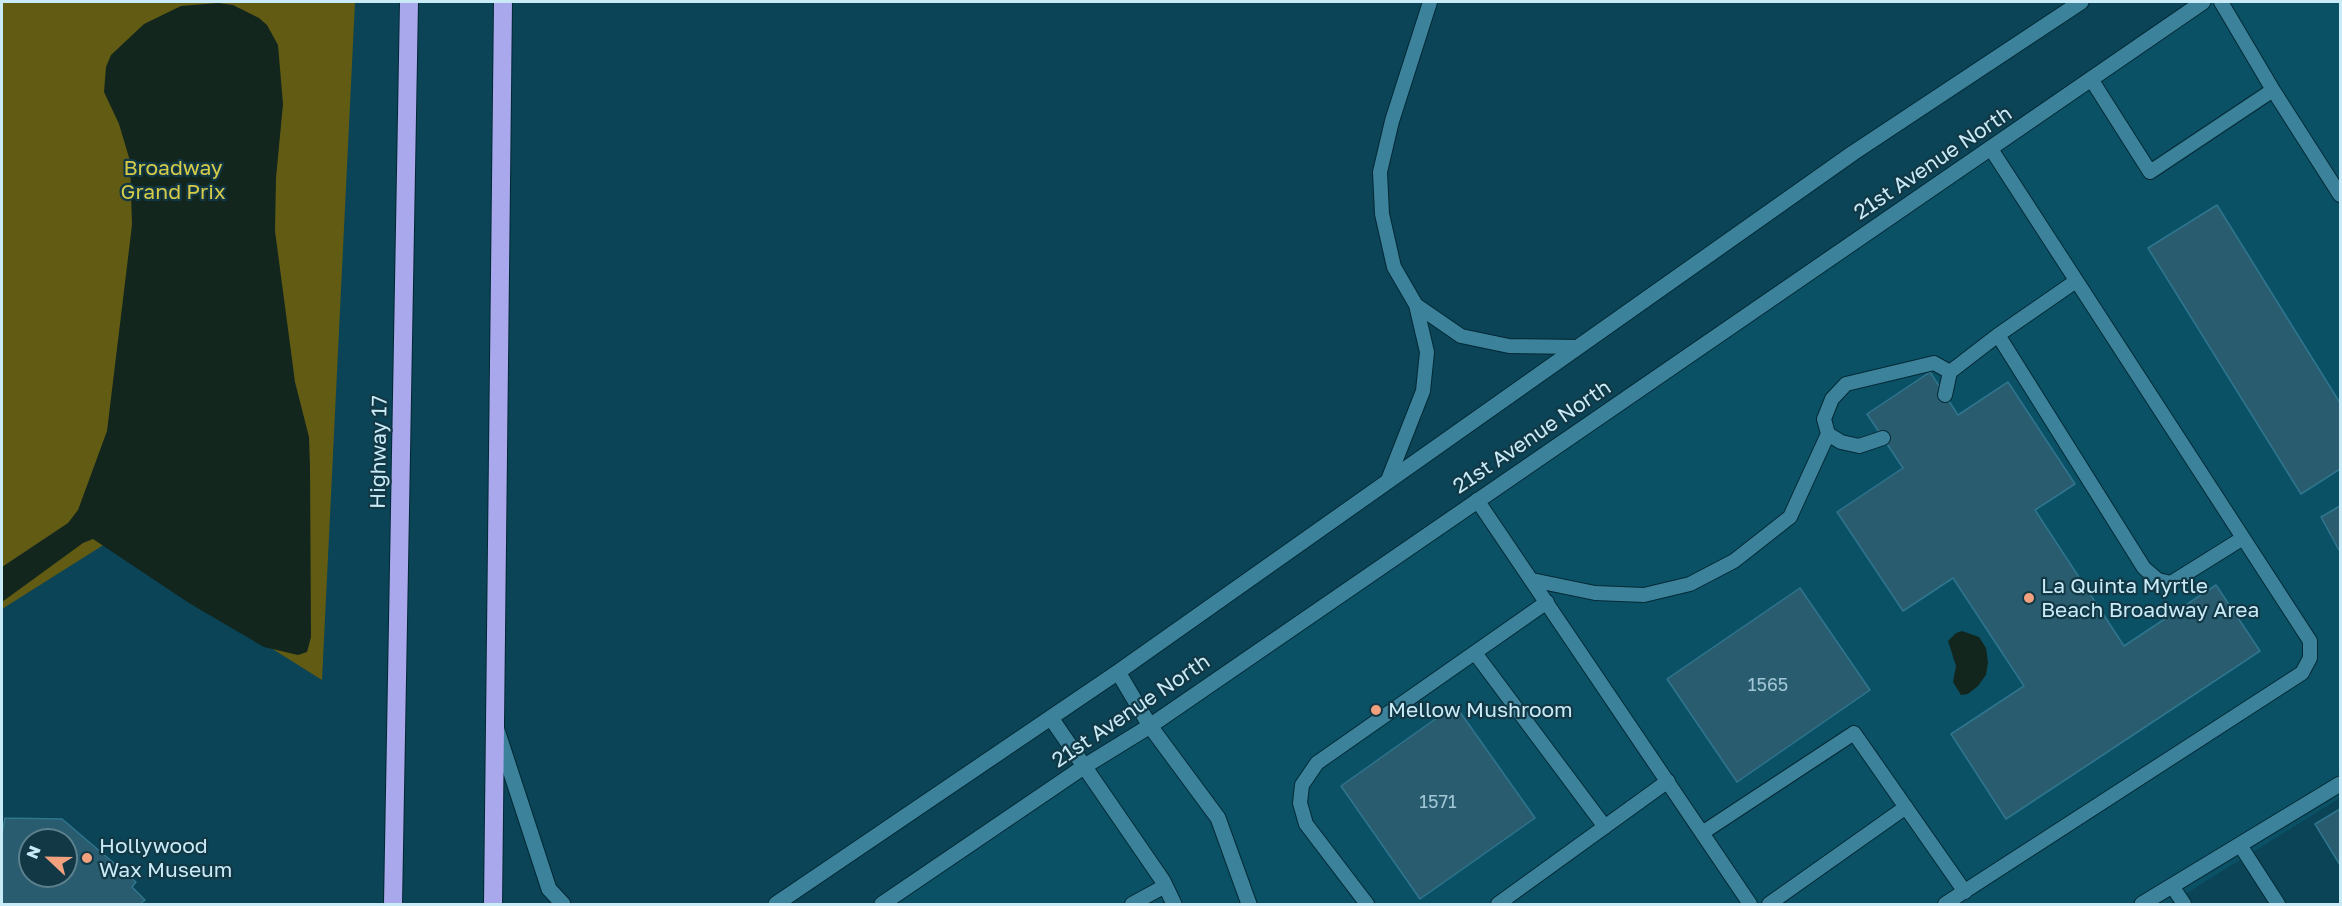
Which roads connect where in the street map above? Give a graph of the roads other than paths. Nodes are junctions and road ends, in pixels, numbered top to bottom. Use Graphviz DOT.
graph roads {
  1 [pos="409,2"];
  2 [pos="503,2"];
  3 [pos="1430,2"];
  4 [pos="2081,2"];
  5 [pos="2203,2"];
  6 [pos="2221,2"];
  7 [pos="2091,79"];
  8 [pos="2273,90"];
  9 [pos="1991,149"];
  10 [pos="2340,195"];
  11 [pos="2076,281"];
  12 [pos="1416,305"];
  13 [pos="1998,335"];
  14 [pos="1578,347"];
  15 [pos="1950,372"];
  16 [pos="1945,395"];
  17 [pos="1828,434"];
  18 [pos="1883,438"];
  19 [pos="1388,480"];
  20 [pos="1477,500"];
  21 [pos="2243,538"];
  22 [pos="1532,580"];
  23 [pos="1547,602"];
  24 [pos="1475,653"];
  25 [pos="1118,672"];
  26 [pos="1050,718"];
  27 [pos="495,723"];
  28 [pos="1150,726"];
  29 [pos="1085,766"];
  30 [pos="1668,782"];
  31 [pos="2340,784"];
  32 [pos="1906,807"];
  33 [pos="1605,827"];
  34 [pos="1702,833"];
  35 [pos="2240,845"];
  36 [pos="1165,886"];
  37 [pos="2172,886"];
  38 [pos="1965,892"];
  39 [pos="393,904"];
  40 [pos="493,904"];
  41 [pos="563,904"];
  42 [pos="776,904"];
  43 [pos="882,904"];
  44 [pos="1132,904"];
  45 [pos="1174,904"];
  46 [pos="1249,904"];
  47 [pos="1367,904"];
  48 [pos="1498,904"];
  49 [pos="1750,904"];
  50 [pos="1769,904"];
  51 [pos="1945,904"];
  52 [pos="2142,904"];
  53 [pos="2184,904"];
  54 [pos="2278,904"];
  1 -- 39 [label="highway, Highway 17"];
  2 -- 27 [label="highway"];
  3 -- 12 [label="lane"];
  4 -- 14 [label="main road, 21st Avenue North"];
  5 -- 7 [label="main road, 21st Avenue North"];
  6 -- 8 [label="lane"];
  7 -- 8 [label="lane"];
  7 -- 9 [label="main road, 21st Avenue North"];
  8 -- 10 [label="lane"];
  9 -- 11 [label="lane"];
  9 -- 20 [label="main road, 21st Avenue North"];
  11 -- 13 [label="lane"];
  11 -- 21 [label="lane"];
  12 -- 14 [label="lane"];
  12 -- 19 [label="lane"];
  13 -- 15 [label="lane"];
  13 -- 21 [label="lane"];
  14 -- 19 [label="main road, 21st Avenue North"];
  15 -- 16 [label="lane"];
  15 -- 17 [label="lane"];
  17 -- 18 [label="lane"];
  17 -- 22 [label="lane"];
  19 -- 25 [label="main road, 21st Avenue North"];
  20 -- 22 [label="lane"];
  20 -- 28 [label="main road, 21st Avenue North"];
  21 -- 38 [label="lane"];
  22 -- 23 [label="lane"];
  23 -- 24 [label="lane"];
  23 -- 30 [label="lane"];
  24 -- 33 [label="lane"];
  24 -- 47 [label="lane"];
  25 -- 26 [label="main road, 21st Avenue North"];
  25 -- 28 [label="main road"];
  26 -- 29 [label="main road"];
  26 -- 42 [label="main road, 21st Avenue North"];
  27 -- 40 [label="highway"];
  27 -- 41 [label="main road"];
  28 -- 29 [label="main road, 21st Avenue North"];
  28 -- 46 [label="main road"];
  29 -- 36 [label="main road"];
  29 -- 43 [label="main road, 21st Avenue North"];
  30 -- 33 [label="lane"];
  30 -- 34 [label="lane"];
  31 -- 35 [label="main road"];
  32 -- 34 [label="lane"];
  32 -- 38 [label="lane"];
  32 -- 50 [label="lane"];
  33 -- 48 [label="lane"];
  34 -- 49 [label="lane"];
  35 -- 37 [label="main road"];
  35 -- 54 [label="lane"];
  36 -- 44 [label="lane"];
  36 -- 45 [label="main road"];
  37 -- 52 [label="main road"];
  37 -- 53 [label="lane"];
  38 -- 51 [label="lane"];
}
